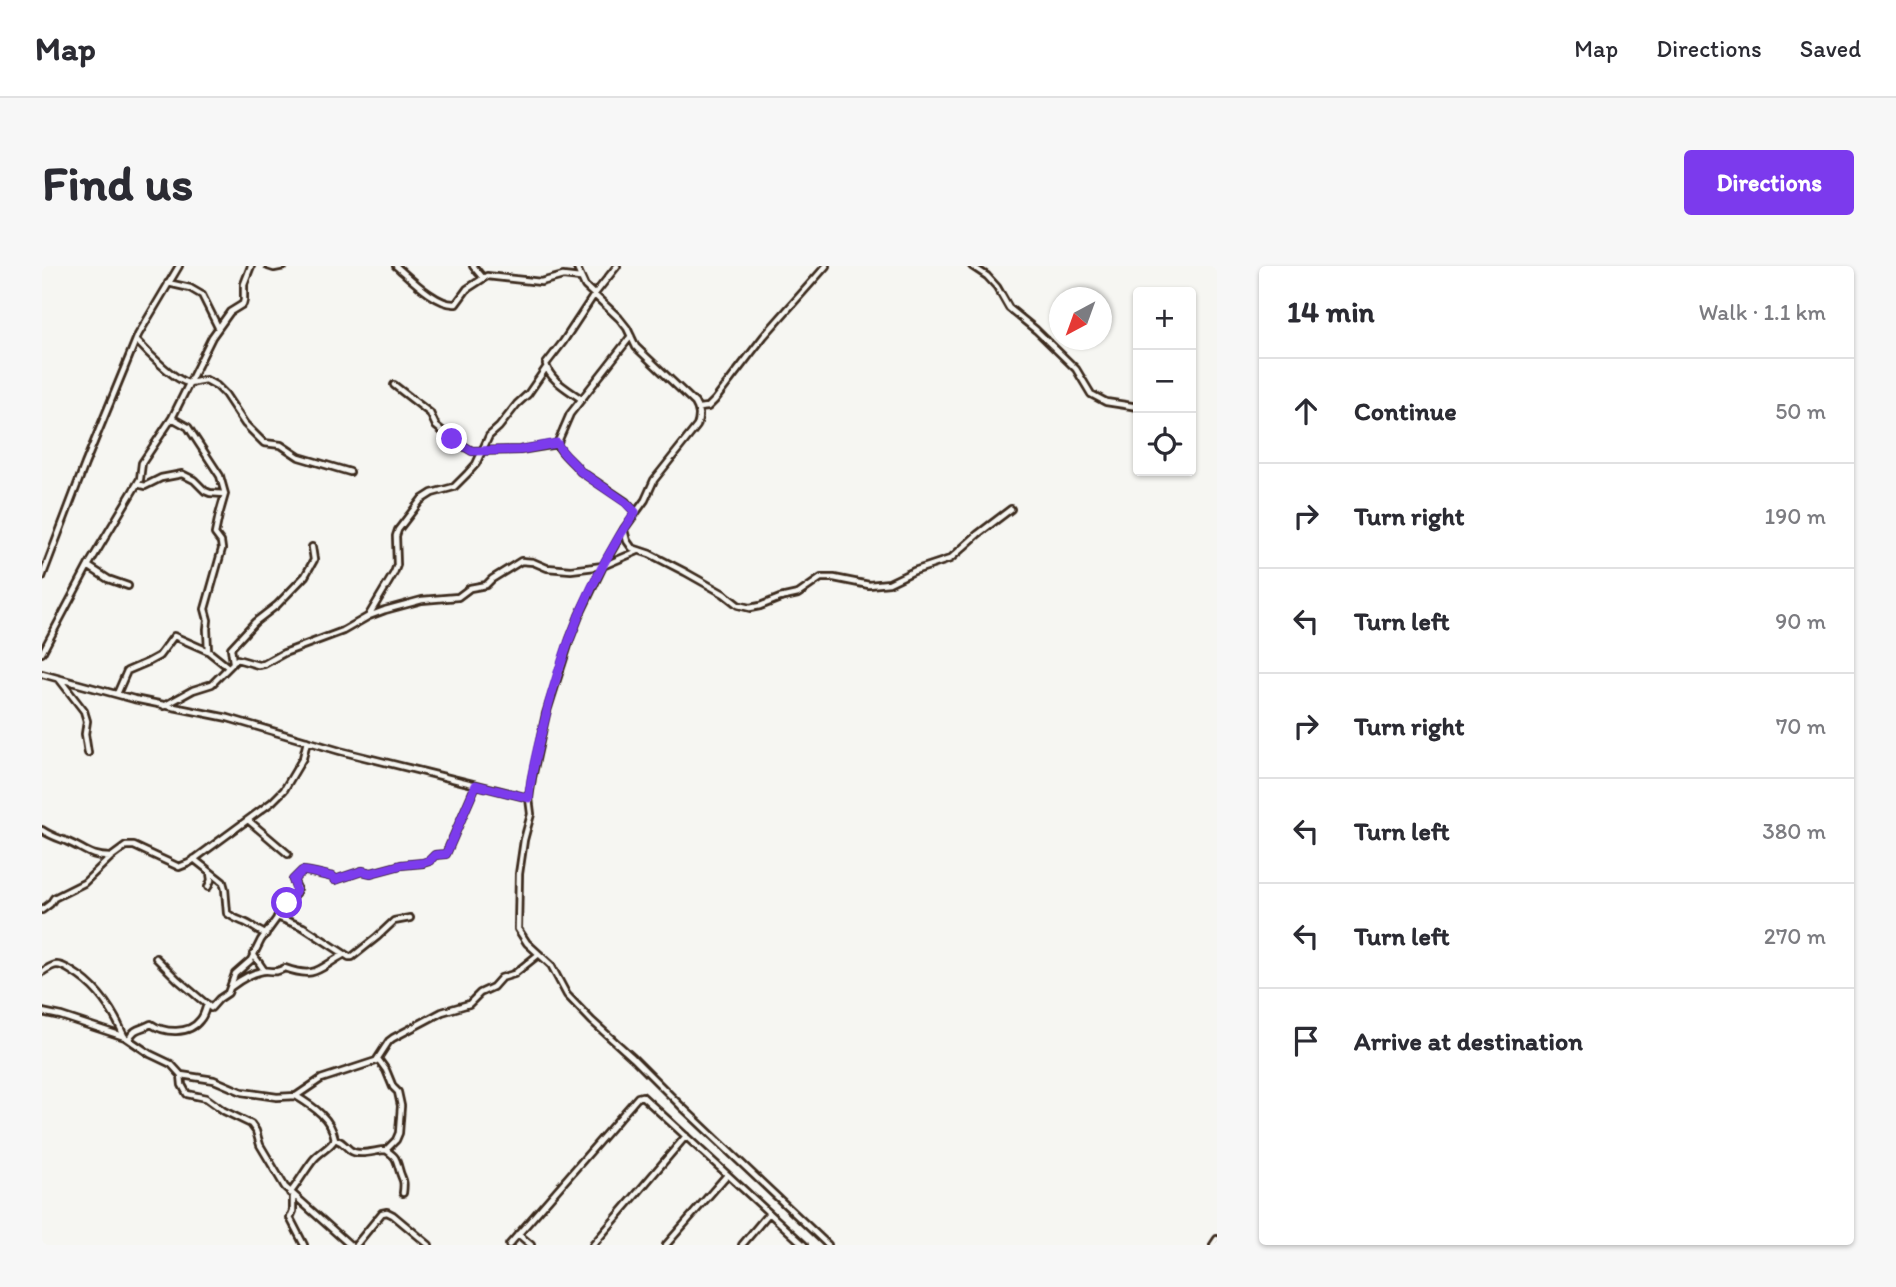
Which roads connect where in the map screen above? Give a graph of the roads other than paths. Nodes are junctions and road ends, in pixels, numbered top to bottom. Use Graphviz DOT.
graph roads {
  1 [pos="179,266"];
  2 [pos="251,266"];
  3 [pos="268,266"];
  4 [pos="284,266"];
  5 [pos="396,266"];
  6 [pos="473,266"];
  7 [pos="576,266"];
  8 [pos="617,266"];
  9 [pos="826,266"];
  10 [pos="972,266"];
  11 [pos="482,278"];
  12 [pos="580,278"];
  13 [pos="168,283"];
  14 [pos="594,295"];
  15 [pos="218,327"];
  16 [pos="631,336"];
  17 [pos="136,340"];
  18 [pos="546,368"];
  19 [pos="189,383"];
  20 [pos="394,385"];
  21 [pos="581,399"];
  22 [pos="1133,406"];
  23 [pos="698,408"];
  24 [pos="175,419"];
  25 [pos="557,443"];
  26 [pos="481,451"];
  27 [pos="350,472"];
  28 [pos="137,484"];
  29 [pos="225,494"];
  30 [pos="1012,509"];
  31 [pos="635,512"];
  32 [pos="624,529"];
  33 [pos="312,547"];
  34 [pos="638,551"];
  35 [pos="88,566"];
  36 [pos="603,566"];
  37 [pos="42,577"];
  38 [pos="128,586"];
  39 [pos="369,616"];
  40 [pos="208,651"];
  41 [pos="42,653"];
  42 [pos="233,662"];
  43 [pos="228,667"];
  44 [pos="42,674"];
  45 [pos="59,679"];
  46 [pos="117,694"];
  47 [pos="164,706"];
  48 [pos="307,741"];
  49 [pos="88,754"];
  50 [pos="476,785"];
  51 [pos="529,798"];
  52 [pos="248,820"];
  53 [pos="42,830"];
  54 [pos="288,854"];
  55 [pos="111,857"];
  56 [pos="194,859"];
  57 [pos="210,872"];
  58 [pos="208,887"];
  59 [pos="42,910"];
  60 [pos="277,917"];
  61 [pos="410,918"];
  62 [pos="266,934"];
  63 [pos="253,954"];
  64 [pos="539,954"];
  65 [pos="344,955"];
  66 [pos="156,958"];
  67 [pos="265,971"];
  68 [pos="42,972"];
  69 [pos="231,987"];
  70 [pos="207,1004"];
  71 [pos="42,1012"];
  72 [pos="127,1038"];
  73 [pos="378,1059"];
  74 [pos="181,1075"];
  75 [pos="296,1096"];
  76 [pos="686,1136"];
  77 [pos="335,1139"];
  78 [pos="386,1150"];
  79 [pos="727,1175"];
  80 [pos="403,1193"];
  81 [pos="292,1194"];
  82 [pos="769,1213"];
  83 [pos="518,1234"];
  84 [pos="1217,1239"];
  85 [pos="304,1245"];
  86 [pos="350,1245"];
  87 [pos="356,1245"];
  88 [pos="429,1245"];
  89 [pos="509,1245"];
  90 [pos="531,1245"];
  91 [pos="593,1245"];
  92 [pos="666,1245"];
  93 [pos="742,1245"];
  94 [pos="804,1245"];
  95 [pos="828,1245"];
  96 [pos="1213,1245"];
  1 -- 13 [label="street"];
  2 -- 15 [label="street"];
  3 -- 4 [label="street"];
  5 -- 11 [label="street"];
  6 -- 11 [label="street"];
  7 -- 12 [label="street"];
  8 -- 14 [label="street"];
  9 -- 23 [label="street"];
  10 -- 22 [label="street"];
  11 -- 12 [label="street"];
  12 -- 14 [label="street"];
  13 -- 15 [label="street"];
  13 -- 17 [label="street"];
  14 -- 16 [label="street"];
  14 -- 18 [label="street"];
  15 -- 19 [label="street"];
  16 -- 21 [label="street"];
  16 -- 23 [label="street"];
  17 -- 19 [label="street"];
  17 -- 37 [label="street"];
  18 -- 21 [label="street"];
  18 -- 26 [label="street"];
  19 -- 24 [label="street"];
  19 -- 27 [label="street"];
  20 -- 26 [label="street"];
  21 -- 25 [label="street"];
  23 -- 31 [label="street"];
  24 -- 28 [label="street"];
  24 -- 29 [label="street"];
  25 -- 26 [label="street"];
  25 -- 31 [label="street"];
  26 -- 39 [label="street"];
  28 -- 29 [label="street"];
  28 -- 35 [label="street"];
  29 -- 40 [label="street"];
  30 -- 34 [label="street"];
  31 -- 32 [label="street"];
  32 -- 34 [label="street"];
  32 -- 36 [label="street"];
  33 -- 42 [label="street"];
  34 -- 36 [label="street"];
  35 -- 38 [label="street"];
  35 -- 41 [label="street"];
  36 -- 39 [label="street"];
  36 -- 51 [label="street"];
  39 -- 42 [label="street"];
  40 -- 43 [label="street"];
  40 -- 46 [label="street"];
  42 -- 43 [label="street"];
  43 -- 47 [label="street"];
  44 -- 45 [label="street"];
  45 -- 46 [label="street"];
  45 -- 49 [label="street"];
  46 -- 47 [label="street"];
  47 -- 48 [label="street"];
  48 -- 50 [label="street"];
  48 -- 52 [label="street"];
  50 -- 51 [label="street"];
  50 -- 60 [label="street"];
  51 -- 64 [label="street"];
  52 -- 54 [label="street"];
  52 -- 56 [label="street"];
  53 -- 55 [label="street"];
  55 -- 56 [label="street"];
  55 -- 59 [label="street"];
  56 -- 57 [label="street"];
  57 -- 58 [label="street"];
  57 -- 62 [label="street"];
  60 -- 62 [label="street"];
  60 -- 65 [label="street"];
  61 -- 65 [label="street"];
  62 -- 63 [label="street"];
  63 -- 67 [label="street"];
  63 -- 69 [label="street"];
  64 -- 73 [label="street"];
  64 -- 95 [label="street"];
  65 -- 67 [label="street"];
  66 -- 70 [label="street"];
  67 -- 69 [label="street"];
  68 -- 72 [label="street"];
  69 -- 70 [label="street"];
  70 -- 72 [label="street"];
  71 -- 72 [label="street"];
  72 -- 74 [label="street"];
  73 -- 75 [label="street"];
  73 -- 78 [label="street"];
  74 -- 75 [label="street"];
  74 -- 81 [label="street"];
  75 -- 77 [label="street"];
  76 -- 79 [label="street"];
  76 -- 83 [label="street"];
  76 -- 91 [label="street"];
  77 -- 78 [label="street"];
  77 -- 81 [label="street"];
  78 -- 80 [label="street"];
  79 -- 82 [label="street"];
  79 -- 92 [label="street"];
  81 -- 85 [label="street"];
  81 -- 86 [label="street"];
  82 -- 93 [label="street"];
  82 -- 94 [label="street"];
  83 -- 89 [label="street"];
  83 -- 90 [label="street"];
  84 -- 96 [label="street"];
  87 -- 88 [label="street"];
}
